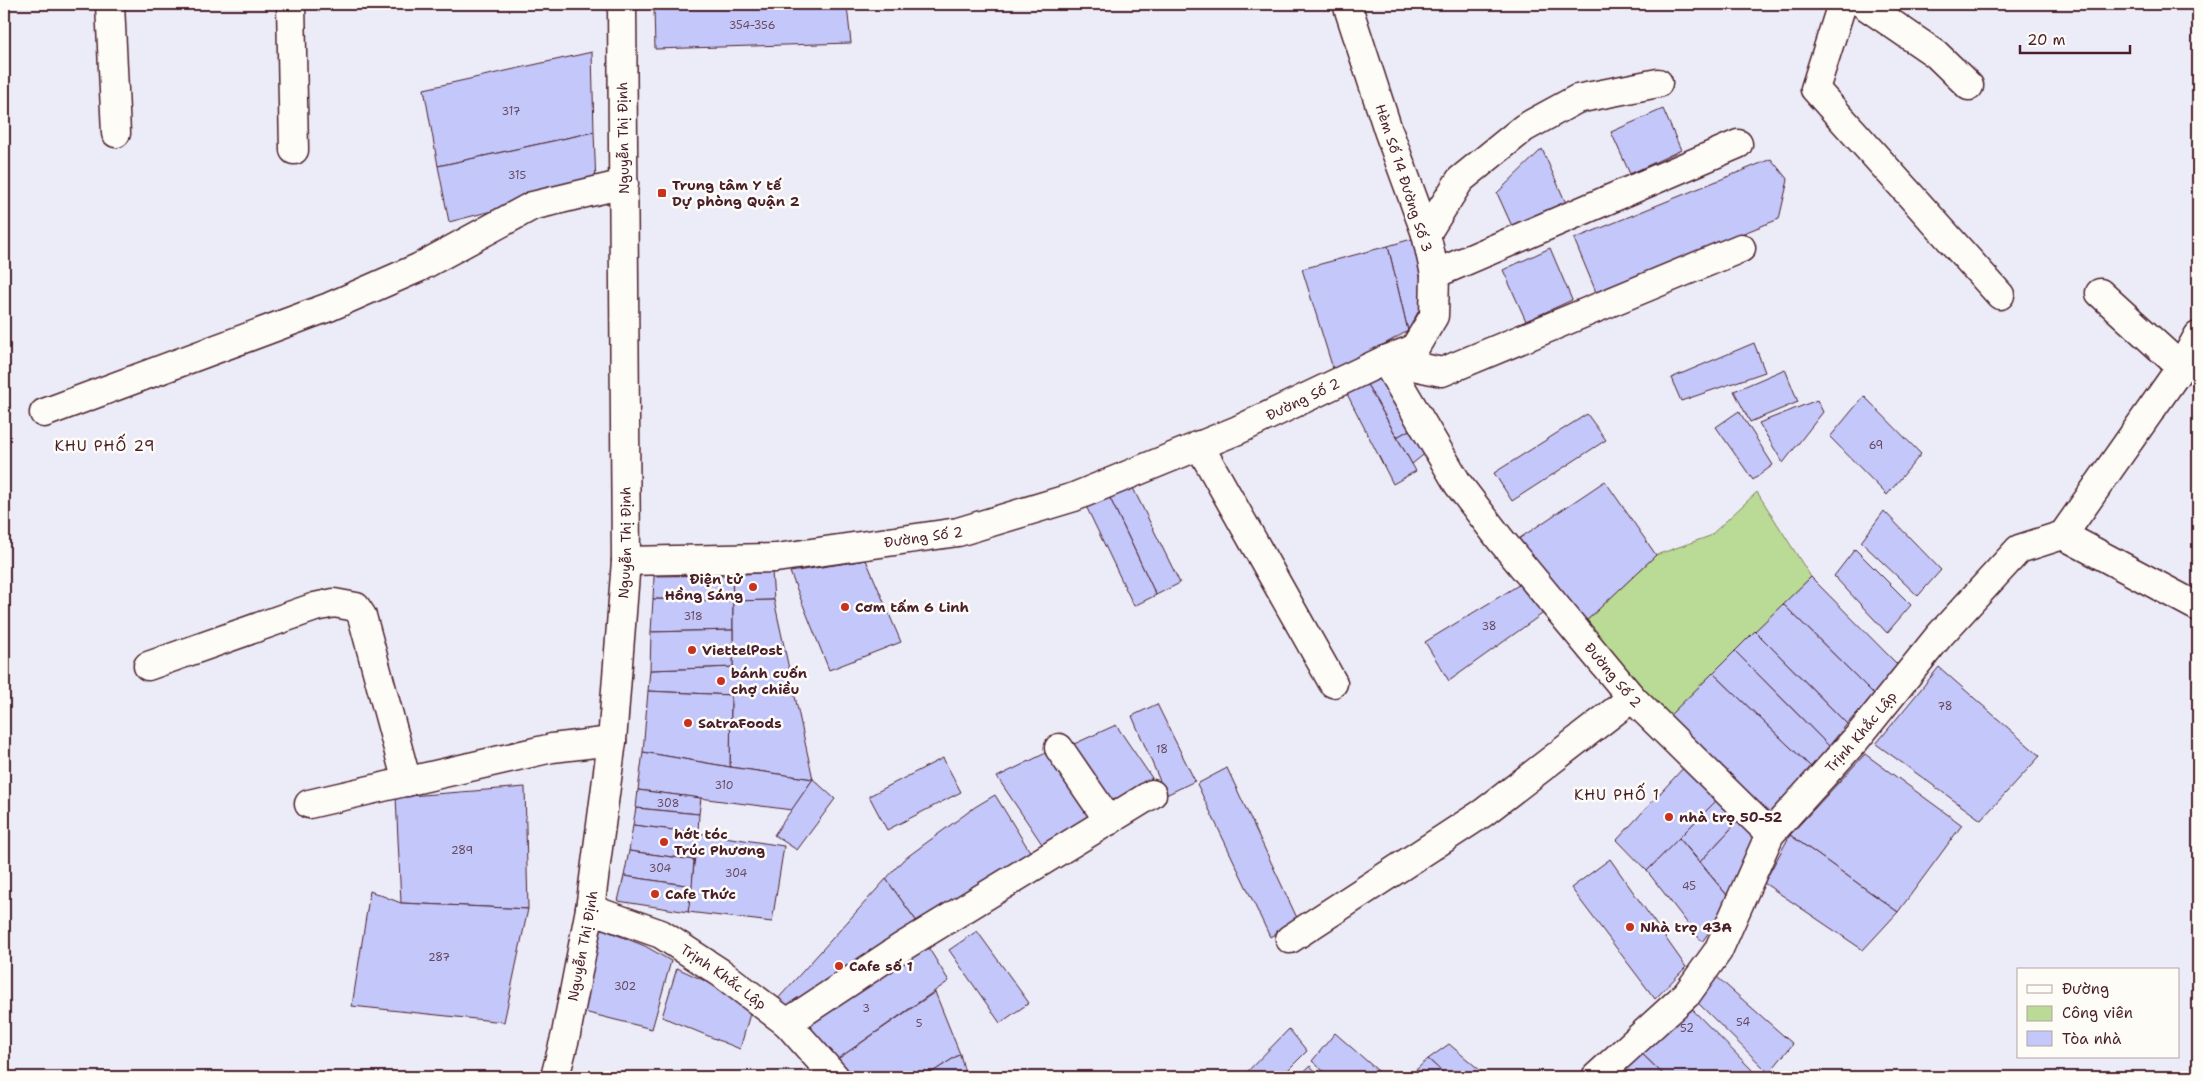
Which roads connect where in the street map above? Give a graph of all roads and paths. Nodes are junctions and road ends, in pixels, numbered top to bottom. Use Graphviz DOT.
graph roads {
  1 [pos="110,4"];
  2 [pos="291,4"];
  3 [pos="622,4"];
  4 [pos="1347,4"];
  5 [pos="1842,4"];
  6 [pos="1863,4"];
  7 [pos="1658,84"];
  8 [pos="1969,86"];
  9 [pos="116,133"];
  10 [pos="1738,144"];
  11 [pos="294,150"];
  12 [pos="624,184"];
  13 [pos="1426,234"];
  14 [pos="1741,248"];
  15 [pos="1435,274"];
  16 [pos="2100,293"];
  17 [pos="2000,294"];
  18 [pos="2198,336"];
  19 [pos="1384,360"];
  20 [pos="2181,367"];
  21 [pos="44,413"];
  22 [pos="1199,446"];
  23 [pos="2063,535"];
  24 [pos="626,561"];
  25 [pos="2198,607"];
  26 [pos="148,666"];
  27 [pos="1333,683"];
  28 [pos="1632,698"];
  29 [pos="612,741"];
  30 [pos="1059,748"];
  31 [pos="407,782"];
  32 [pos="1152,794"];
  33 [pos="308,804"];
  34 [pos="1109,821"];
  35 [pos="1770,834"];
  36 [pos="590,908"];
  37 [pos="1290,939"];
  38 [pos="787,1023"];
  39 [pos="556,1077"];
  40 [pos="835,1077"];
  41 [pos="1596,1077"];
  1 -- 9 [label="street"];
  2 -- 11 [label="street"];
  3 -- 12 [label="street, Nguyễn Thị Định"];
  4 -- 13 [label="street, Hèm Số 14 Đường Số 3"];
  5 -- 17 [label="street"];
  6 -- 8 [label="street"];
  7 -- 13 [label="street"];
  10 -- 15 [label="street"];
  12 -- 21 [label="street"];
  12 -- 24 [label="street, Nguyễn Thị Định"];
  13 -- 15 [label="street, Hèm Số 14 Đường Số 3"];
  14 -- 19 [label="street"];
  15 -- 19 [label="street, Hèm Số 14 Đường Số 3"];
  16 -- 20 [label="street"];
  18 -- 20 [label="street"];
  19 -- 22 [label="street, Đường Số 2"];
  19 -- 28 [label="street, Đường Số 2"];
  20 -- 23 [label="street"];
  22 -- 24 [label="street, Đường Số 2"];
  22 -- 27 [label="street"];
  23 -- 25 [label="street"];
  23 -- 35 [label="street, Trịnh Khắc Lập"];
  24 -- 29 [label="street, Nguyễn Thị Định"];
  26 -- 31 [label="street"];
  28 -- 35 [label="street, Đường Số 2"];
  28 -- 37 [label="street"];
  29 -- 31 [label="street"];
  29 -- 36 [label="street, Nguyễn Thị Định"];
  30 -- 34 [label="street"];
  31 -- 33 [label="street"];
  32 -- 34 [label="street"];
  34 -- 38 [label="street"];
  35 -- 41 [label="street, Trịnh Khắc Lập"];
  36 -- 38 [label="street, Trịnh Khắc Lập"];
  36 -- 39 [label="street, Nguyễn Thị Định"];
  38 -- 40 [label="street, Trịnh Khắc Lập"];
}
